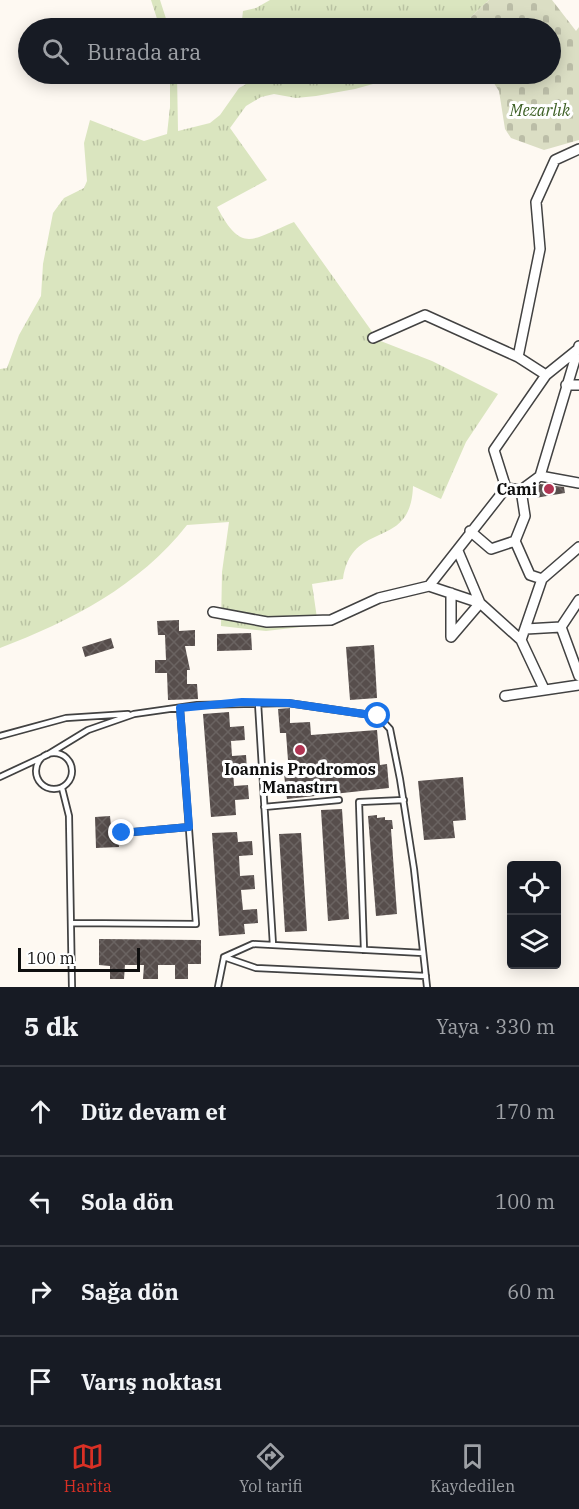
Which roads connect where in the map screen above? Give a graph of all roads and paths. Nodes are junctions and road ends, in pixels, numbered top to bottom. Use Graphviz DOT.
graph roads {
  1 [pos="579,148"];
  2 [pos="373,338"];
  3 [pos="578,348"];
  4 [pos="518,357"];
  5 [pos="546,375"];
  6 [pos="566,385"];
  7 [pos="579,385"];
  8 [pos="540,476"];
  9 [pos="579,483"];
  10 [pos="506,488"];
  11 [pos="521,490"];
  12 [pos="470,531"];
  13 [pos="515,541"];
  14 [pos="579,547"];
  15 [pos="458,551"];
  16 [pos="542,579"];
  17 [pos="429,586"];
  18 [pos="451,593"];
  19 [pos="579,600"];
  20 [pos="480,603"];
  21 [pos="213,612"];
  22 [pos="561,627"];
  23 [pos="526,629"];
  24 [pos="521,640"];
  25 [pos="579,676"];
  26 [pos="579,685"];
  27 [pos="544,689"];
  28 [pos="505,696"];
  29 [pos="258,703"];
  30 [pos="180,708"];
  31 [pos="134,714"];
  32 [pos="0,736"];
  33 [pos="47,755"];
  34 [pos="0,777"];
  35 [pos="62,788"];
  36 [pos="339,800"];
  37 [pos="404,800"];
  38 [pos="264,807"];
  39 [pos="189,827"];
  40 [pos="122,833"];
  41 [pos="71,923"];
  42 [pos="273,945"];
  43 [pos="364,950"];
  44 [pos="423,953"];
  45 [pos="224,957"];
  46 [pos="426,976"];
  47 [pos="72,987"];
  48 [pos="218,987"];
  49 [pos="427,987"];
  1 -- 4 [label="street"];
  2 -- 4 [label="street"];
  3 -- 5 [label="street"];
  3 -- 6 [label="street"];
  4 -- 5 [label="street"];
  5 -- 10 [label="street"];
  6 -- 7 [label="street"];
  6 -- 8 [label="street"];
  8 -- 9 [label="street"];
  8 -- 11 [label="street"];
  10 -- 11 [label="street"];
  10 -- 12 [label="street"];
  11 -- 13 [label="street"];
  12 -- 13 [label="street"];
  12 -- 15 [label="street"];
  13 -- 16 [label="street"];
  14 -- 16 [label="street"];
  15 -- 17 [label="street"];
  15 -- 20 [label="street"];
  16 -- 23 [label="street"];
  17 -- 18 [label="street"];
  17 -- 21 [label="street"];
  18 -- 20 [label="street"];
  18 -- 20 [label="street"];
  19 -- 22 [label="street"];
  20 -- 24 [label="street"];
  22 -- 23 [label="street"];
  22 -- 25 [label="street"];
  23 -- 24 [label="street"];
  24 -- 27 [label="street"];
  26 -- 27 [label="street"];
  27 -- 28 [label="street"];
  29 -- 30 [label="lane"];
  29 -- 37 [label="lane"];
  29 -- 38 [label="lane"];
  30 -- 31 [label="lane"];
  30 -- 39 [label="lane"];
  31 -- 32 [label="lane"];
  31 -- 33 [label="lane"];
  33 -- 34 [label="lane"];
  33 -- 35 [label="lane"];
  33 -- 35 [label="lane"];
  35 -- 41 [label="lane"];
  36 -- 38 [label="lane"];
  37 -- 43 [label="lane"];
  37 -- 44 [label="lane"];
  38 -- 42 [label="lane"];
  39 -- 40 [label="lane"];
  39 -- 41 [label="lane"];
  41 -- 47 [label="lane"];
  42 -- 43 [label="lane"];
  42 -- 45 [label="lane"];
  43 -- 44 [label="lane"];
  44 -- 46 [label="lane"];
  45 -- 46 [label="lane"];
  45 -- 48 [label="lane"];
  46 -- 49 [label="lane"];
}
